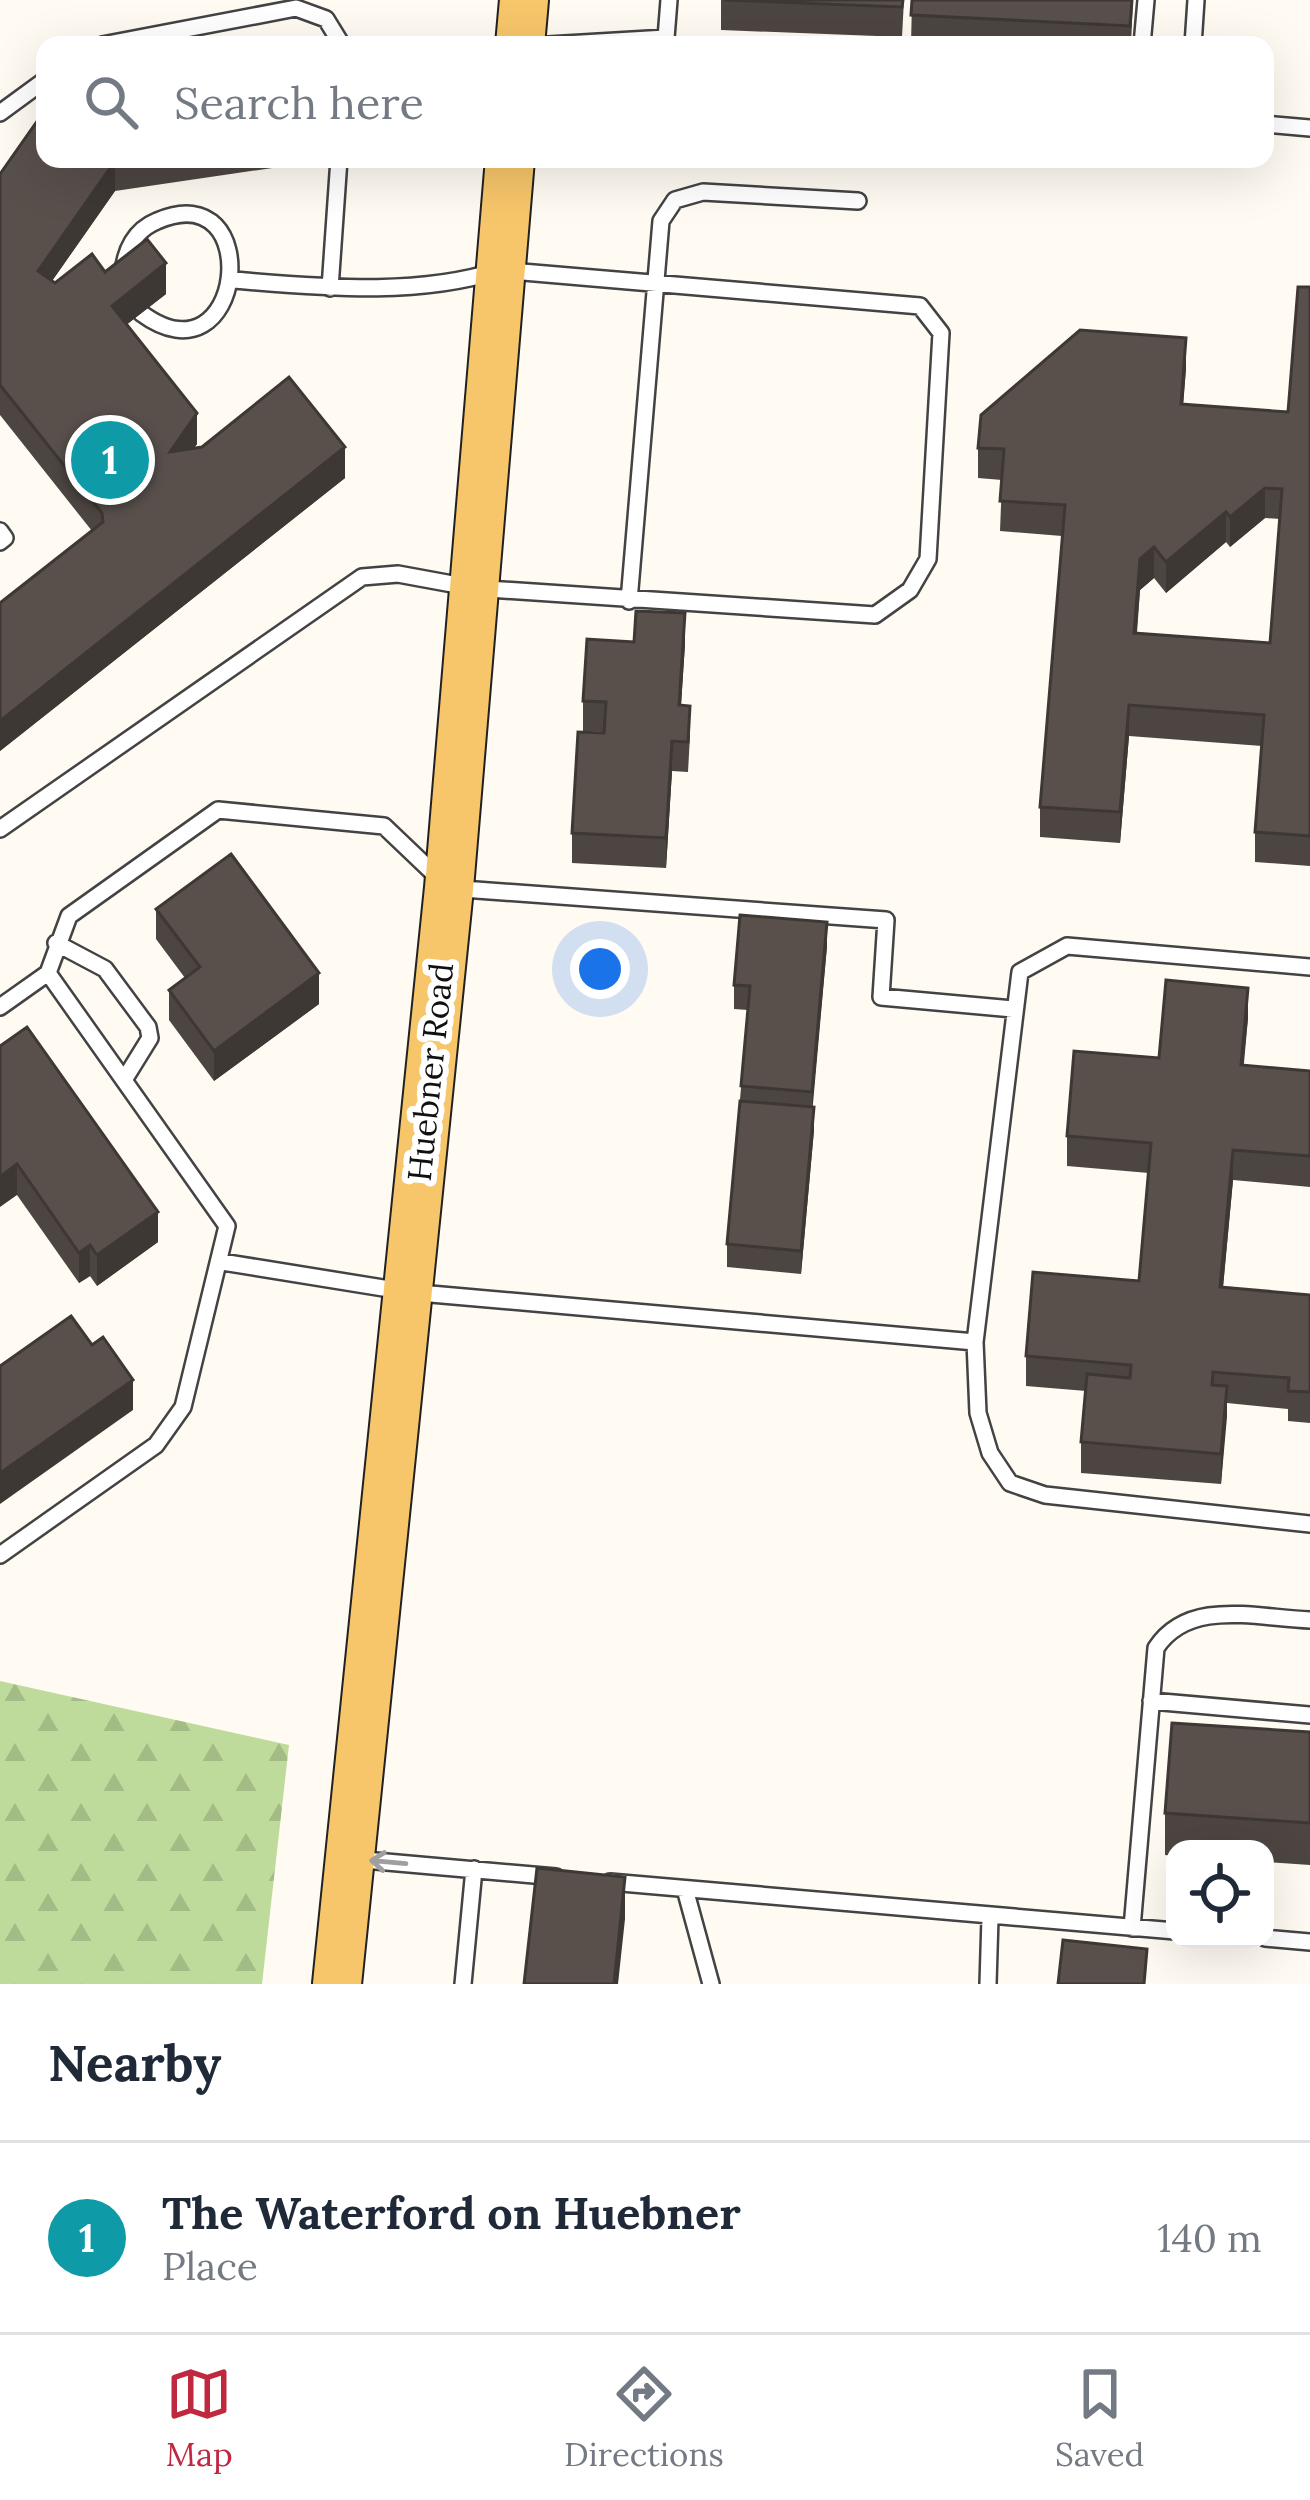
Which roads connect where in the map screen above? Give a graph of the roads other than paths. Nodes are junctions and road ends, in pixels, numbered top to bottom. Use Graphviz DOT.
graph roads {
  1 [pos="524,0"];
  2 [pos="669,0"];
  3 [pos="1146,0"];
  4 [pos="1196,0"];
  5 [pos="149,36"];
  6 [pos="336,36"];
  7 [pos="521,36"];
  8 [pos="668,36"];
  9 [pos="1143,36"];
  10 [pos="1194,36"];
  11 [pos="36,87"];
  12 [pos="0,113"];
  13 [pos="1274,125"];
  14 [pos="1310,128"];
  15 [pos="339,168"];
  16 [pos="509,168"];
  17 [pos="858,201"];
  18 [pos="500,270"];
  19 [pos="233,280"];
  20 [pos="659,281"];
  21 [pos="124,287"];
  22 [pos="330,288"];
  23 [pos="141,313"];
  24 [pos="0,530"];
  25 [pos="0,542"];
  26 [pos="474,588"];
  27 [pos="629,601"];
  28 [pos="0,829"];
  29 [pos="448,888"];
  30 [pos="56,943"];
  31 [pos="1310,967"];
  32 [pos="47,974"];
  33 [pos="0,1007"];
  34 [pos="1013,1009"];
  35 [pos="124,1080"];
  36 [pos="222,1262"];
  37 [pos="408,1292"];
  38 [pos="975,1342"];
  39 [pos="1310,1524"];
  40 [pos="0,1555"];
  41 [pos="1310,1620"];
  42 [pos="1151,1701"];
  43 [pos="1310,1714"];
  44 [pos="350,1859"];
  45 [pos="474,1869"];
  46 [pos="568,1878"];
  47 [pos="591,1880"];
  48 [pos="685,1888"];
  49 [pos="990,1918"];
  50 [pos="1132,1928"];
  51 [pos="1166,1930"];
  52 [pos="1274,1939"];
  53 [pos="1310,1942"];
  54 [pos="337,1984"];
  55 [pos="463,1984"];
  56 [pos="711,1984"];
  57 [pos="988,1984"];
  1 -- 7 [label="main road"];
  2 -- 8 [label="lane"];
  3 -- 9 [label="lane"];
  4 -- 10 [label="lane"];
  5 -- 6 [label="lane"];
  11 -- 12 [label="lane"];
  13 -- 14 [label="lane"];
  15 -- 22 [label="lane"];
  16 -- 18 [label="main road, Huebner Road"];
  17 -- 20 [label="lane"];
  18 -- 20 [label="lane"];
  18 -- 22 [label="lane"];
  18 -- 26 [label="main road, Huebner Road"];
  19 -- 21 [label="lane"];
  19 -- 22 [label="lane"];
  19 -- 23 [label="lane"];
  20 -- 27 [label="lane"];
  20 -- 27 [label="lane"];
  24 -- 25 [label="lane"];
  26 -- 27 [label="lane"];
  26 -- 28 [label="lane"];
  26 -- 29 [label="main road, Huebner Road"];
  29 -- 30 [label="lane"];
  29 -- 34 [label="lane"];
  29 -- 37 [label="main road, Huebner Road"];
  30 -- 32 [label="lane"];
  30 -- 35 [label="lane"];
  31 -- 34 [label="lane"];
  32 -- 33 [label="lane"];
  32 -- 35 [label="lane"];
  34 -- 38 [label="lane"];
  35 -- 36 [label="lane"];
  36 -- 37 [label="lane"];
  36 -- 40 [label="lane"];
  37 -- 38 [label="lane"];
  37 -- 44 [label="main road, Huebner Road"];
  38 -- 39 [label="lane"];
  41 -- 42 [label="lane"];
  42 -- 43 [label="lane"];
  42 -- 50 [label="lane"];
  45 -- 44 [label="lane, one-way"];
  44 -- 54 [label="main road, Huebner Road"];
  45 -- 46 [label="lane"];
  45 -- 55 [label="lane"];
  47 -- 48 [label="lane"];
  48 -- 49 [label="lane"];
  48 -- 56 [label="lane"];
  49 -- 50 [label="lane"];
  49 -- 57 [label="lane"];
  50 -- 51 [label="lane"];
  52 -- 53 [label="lane"];
}
